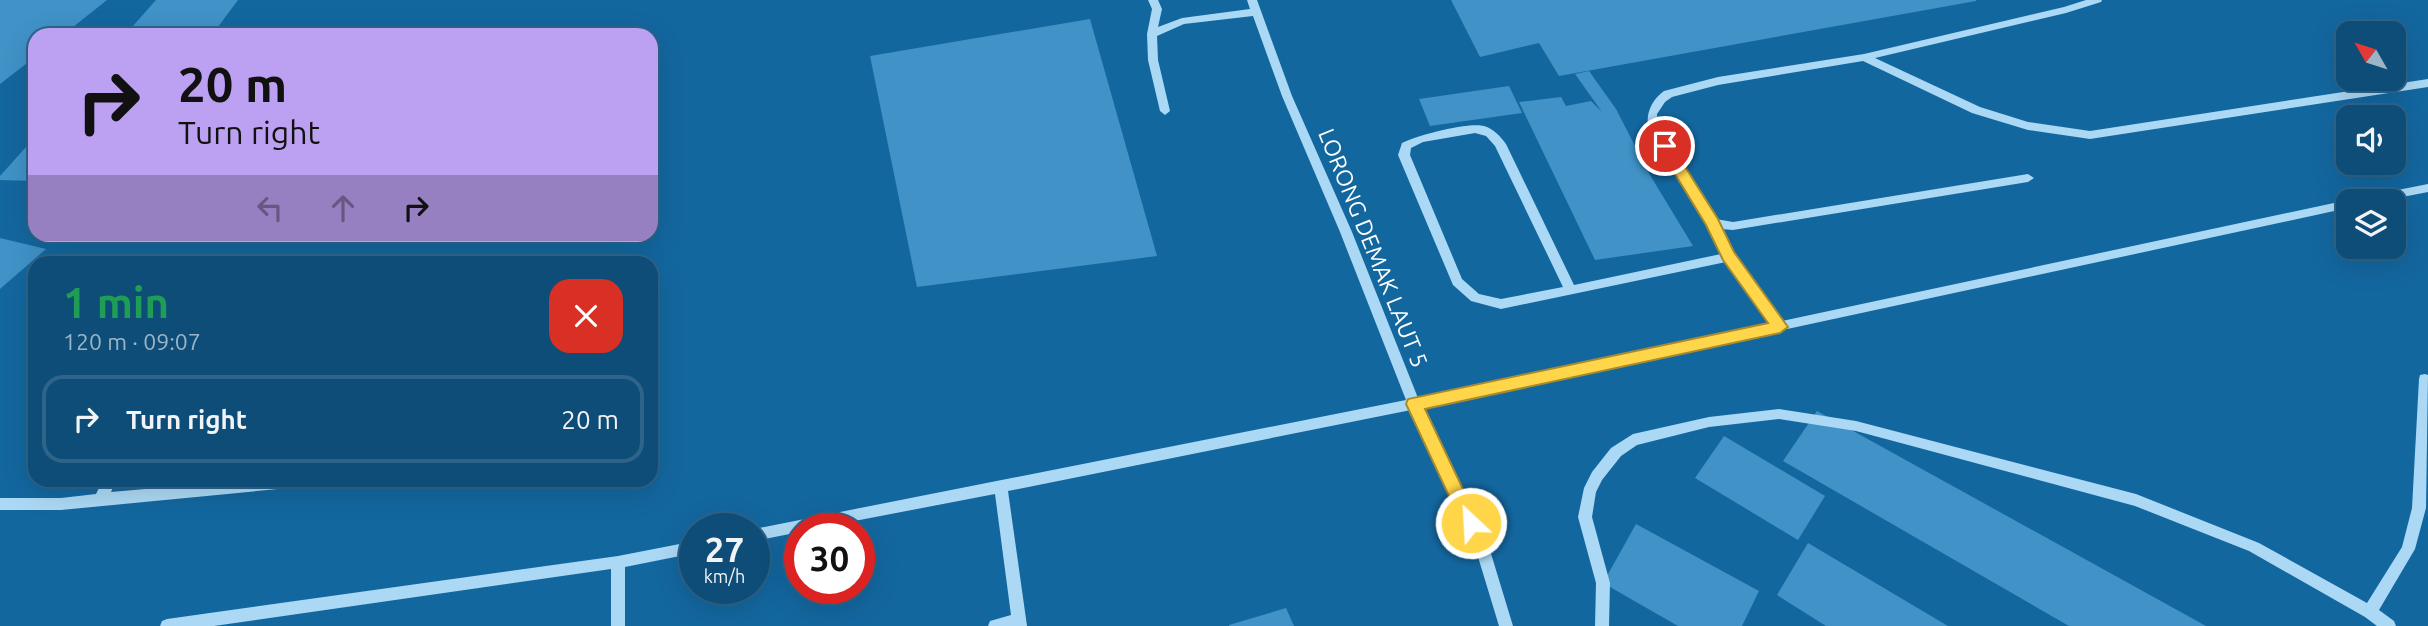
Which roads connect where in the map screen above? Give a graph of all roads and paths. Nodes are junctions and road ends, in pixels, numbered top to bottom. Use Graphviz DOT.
graph roads {
  1 [pos="1153,0"];
  2 [pos="2097,0"];
  3 [pos="1254,6"];
  4 [pos="1152,34"];
  5 [pos="1864,57"];
  6 [pos="2428,83"];
  7 [pos="1166,111"];
  8 [pos="2028,178"];
  9 [pos="2428,188"];
  10 [pos="2406,192"];
  11 [pos="2336,206"];
  12 [pos="1712,223"];
  13 [pos="1728,256"];
  14 [pos="1571,290"];
  15 [pos="1780,327"];
  16 [pos="2425,379"];
  17 [pos="1414,404"];
  18 [pos="1001,486"];
  19 [pos="106,487"];
  20 [pos="232,487"];
  21 [pos="100,499"];
  22 [pos="0,504"];
  23 [pos="770,532"];
  24 [pos="679,550"];
  25 [pos="618,562"];
  26 [pos="2370,612"];
  27 [pos="1020,623"];
  28 [pos="167,626"];
  29 [pos="618,626"];
  30 [pos="995,626"];
  31 [pos="1507,626"];
  32 [pos="1602,626"];
  33 [pos="2389,626"];
  1 -- 4 [label="street"];
  2 -- 5 [label="street"];
  3 -- 4 [label="street"];
  3 -- 17 [label="street, LORONG DEMAK LAUT 5"];
  4 -- 7 [label="street"];
  5 -- 6 [label="street"];
  5 -- 12 [label="street"];
  8 -- 12 [label="street"];
  9 -- 10 [label="street"];
  11 -- 15 [label="street"];
  12 -- 13 [label="street"];
  13 -- 14 [label="street"];
  13 -- 15 [label="street"];
  14 -- 14 [label="street"];
  15 -- 17 [label="street"];
  16 -- 26 [label="street"];
  17 -- 18 [label="street"];
  17 -- 31 [label="street, LORONG DEMAK LAUT 5"];
  18 -- 23 [label="street"];
  18 -- 27 [label="street"];
  19 -- 21 [label="street"];
  20 -- 21 [label="street"];
  21 -- 22 [label="street"];
  24 -- 25 [label="street"];
  25 -- 28 [label="street"];
  25 -- 29 [label="street"];
  26 -- 32 [label="street"];
  26 -- 33 [label="street"];
  27 -- 30 [label="street"];
}
